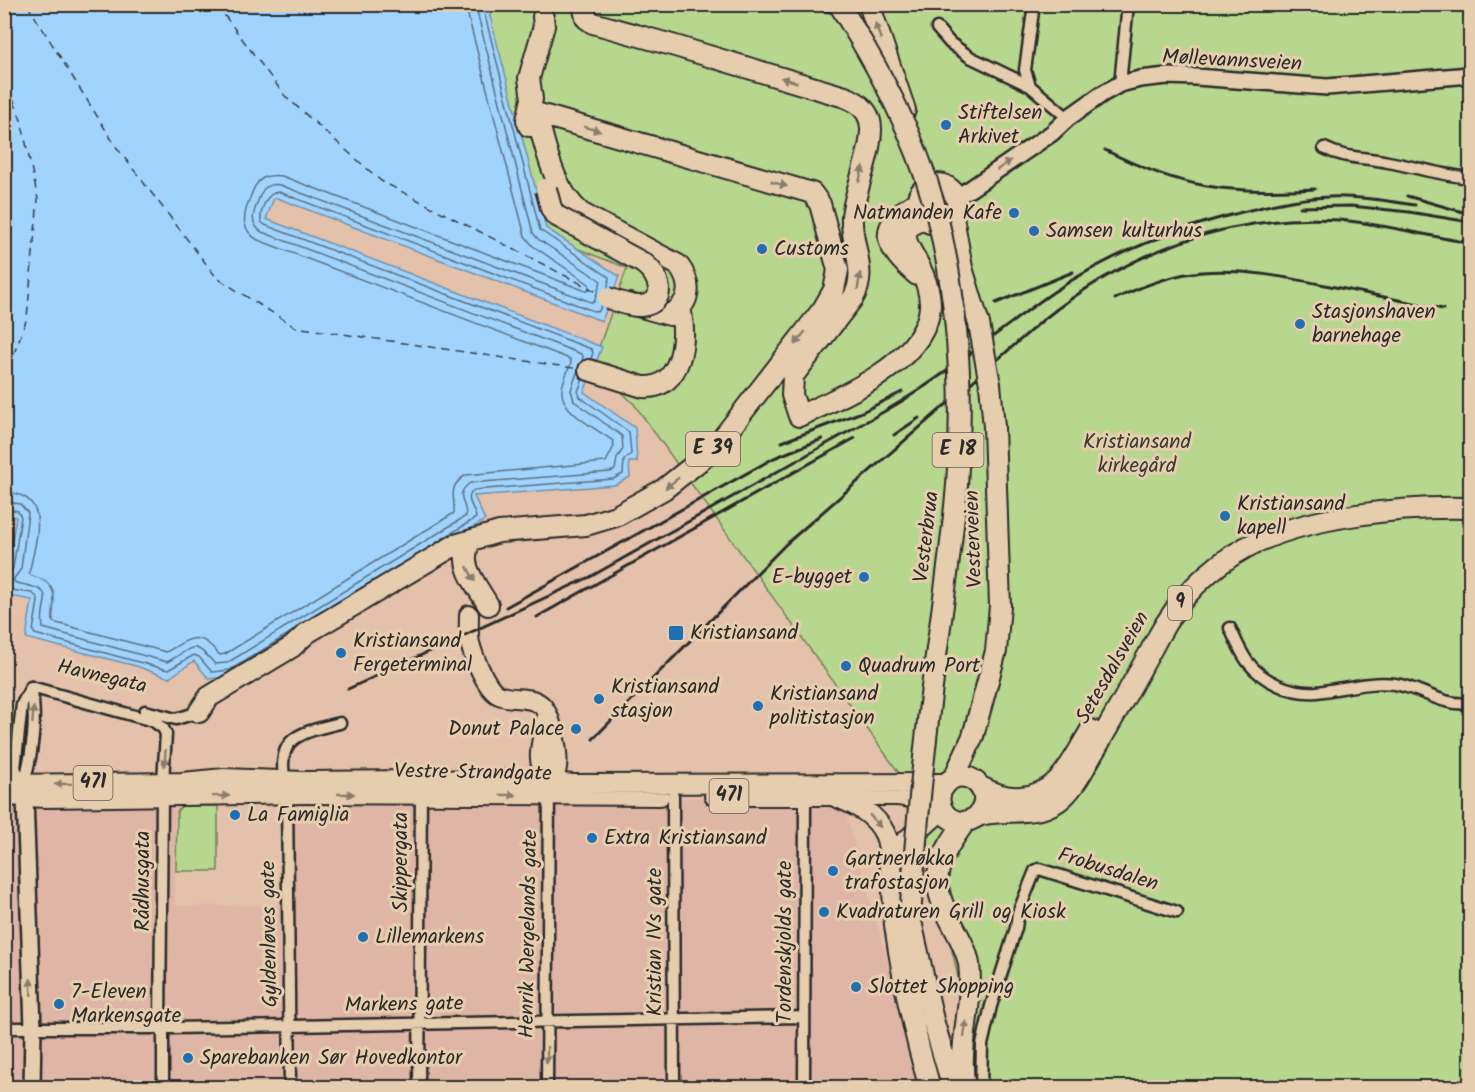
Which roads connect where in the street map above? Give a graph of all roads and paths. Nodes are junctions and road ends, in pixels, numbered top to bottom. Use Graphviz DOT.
graph roads {
  1 [pos="821,4"];
  2 [pos="840,4"];
  3 [pos="851,4"];
  4 [pos="868,4"];
  5 [pos="1034,4"];
  6 [pos="1128,4"];
  7 [pos="584,9"];
  8 [pos="543,11"];
  9 [pos="937,28"];
  10 [pos="1470,75"];
  11 [pos="1120,84"];
  12 [pos="1030,86"];
  13 [pos="533,110"];
  14 [pos="1068,118"];
  15 [pos="1324,148"];
  16 [pos="1470,178"];
  17 [pos="956,197"];
  18 [pos="931,206"];
  19 [pos="680,310"];
  20 [pos="590,370"];
  21 [pos="1470,494"];
  22 [pos="1470,508"];
  23 [pos="470,542"];
  24 [pos="488,605"];
  25 [pos="469,615"];
  26 [pos="1230,628"];
  27 [pos="31,687"];
  28 [pos="1470,703"];
  29 [pos="199,712"];
  30 [pos="340,723"];
  31 [pos="166,734"];
  32 [pos="973,736"];
  33 [pos="950,781"];
  34 [pos="978,784"];
  35 [pos="286,787"];
  36 [pos="421,788"];
  37 [pos="17,789"];
  38 [pos="163,789"];
  39 [pos="549,789"];
  40 [pos="4,796"];
  41 [pos="673,796"];
  42 [pos="805,796"];
  43 [pos="835,796"];
  44 [pos="941,806"];
  45 [pos="971,819"];
  46 [pos="890,866"];
  47 [pos="1177,912"];
  48 [pos="910,917"];
  49 [pos="804,1017"];
  50 [pos="675,1020"];
  51 [pos="548,1022"];
  52 [pos="419,1024"];
  53 [pos="291,1026"];
  54 [pos="4,1028"];
  55 [pos="33,1028"];
  56 [pos="162,1028"];
  57 [pos="32,1088"];
  58 [pos="163,1088"];
  59 [pos="290,1088"];
  60 [pos="419,1088"];
  61 [pos="547,1088"];
  62 [pos="674,1088"];
  63 [pos="804,1088"];
  64 [pos="930,1088"];
  65 [pos="937,1088"];
  66 [pos="953,1088"];
  67 [pos="965,1088"];
  68 [pos="981,1088"];
  1 -- 2 [label="street"];
  2 -- 48 [label="highway, Vesterbrua / E 18, bridge"];
  3 -- 18 [label="highway"];
  18 -- 4 [label="highway, one-way"];
  5 -- 12 [label="street"];
  6 -- 11 [label="street"];
  18 -- 7 [label="highway, one-way"];
  8 -- 13 [label="highway"];
  9 -- 12 [label="street"];
  10 -- 11 [label="main road, Møllevannsveien"];
  11 -- 14 [label="main road, Møllevannsveien"];
  12 -- 14 [label="street"];
  13 -- 19 [label="highway"];
  13 -- 19 [label="highway, bridge"];
  13 -- 23 [label="highway, E 39, one-way"];
  17 -- 14 [label="main road, Møllevannsveien, one-way"];
  15 -- 16 [label="street"];
  17 -- 18 [label="highway"];
  18 -- 32 [label="highway, Vesterveien / E 18, bridge"];
  19 -- 20 [label="highway"];
  21 -- 34 [label="highway, Setesdalsveien / 9"];
  22 -- 45 [label="highway, Setesdalsveien / 9"];
  23 -- 24 [label="highway, one-way"];
  23 -- 29 [label="highway, E 39"];
  25 -- 39 [label="main road, Vestre Strandgate"];
  26 -- 28 [label="street"];
  27 -- 29 [label="street, Havnegata"];
  27 -- 31 [label="street, Havnegata"];
  27 -- 37 [label="street"];
  30 -- 35 [label="street, Gyldenløves gate"];
  31 -- 38 [label="street, Rådhusgata, one-way"];
  32 -- 33 [label="highway, Vesterveien / E 18"];
  32 -- 34 [label="highway, Vesterveien / E 18"];
  33 -- 34 [label="highway"];
  33 -- 39 [label="main road, Vestre Strandgate / 471"];
  33 -- 44 [label="highway, E 18"];
  34 -- 45 [label="highway, E 18"];
  35 -- 36 [label="main road, Vestre Strandgate / 471"];
  35 -- 38 [label="main road, Vestre Strandgate / 471"];
  35 -- 53 [label="street, Gyldenløves gate"];
  36 -- 39 [label="main road, Vestre Strandgate / 471"];
  36 -- 52 [label="street, Skippergata"];
  37 -- 38 [label="main road, Vestre Strandgate / 471"];
  37 -- 40 [label="main road, Vestre Strandgate / 471"];
  55 -- 37 [label="main road, one-way"];
  38 -- 56 [label="street, Rådhusgata"];
  39 -- 41 [label="main road, Vestre Strandgate / 471"];
  39 -- 51 [label="street, Henrik Wergelands gate"];
  41 -- 42 [label="main road, Vestre Strandgate / 471"];
  41 -- 50 [label="street, Kristian IVs gate"];
  42 -- 43 [label="main road, Vestre Strandgate / 471"];
  42 -- 49 [label="street, Tordenskjolds gate"];
  43 -- 44 [label="main road, Vestre Strandgate / 471"];
  43 -- 46 [label="highway, one-way"];
  44 -- 45 [label="highway"];
  44 -- 46 [label="highway"];
  67 -- 45 [label="highway, E 18, one-way"];
  46 -- 64 [label="highway"];
  47 -- 68 [label="street, Frobusdalen"];
  48 -- 65 [label="highway, E 18"];
  48 -- 66 [label="highway, E 18"];
  49 -- 50 [label="street, Markens gate"];
  49 -- 63 [label="street, Tordenskjolds gate"];
  50 -- 51 [label="street, Markens gate"];
  50 -- 62 [label="street, Kristian IVs gate"];
  51 -- 52 [label="street, Markens gate"];
  51 -- 61 [label="street, Henrik Wergelands gate, one-way"];
  52 -- 53 [label="street, Markens gate"];
  52 -- 60 [label="street, Skippergata"];
  53 -- 56 [label="street, Markens gate"];
  53 -- 59 [label="street, Gyldenløves gate"];
  54 -- 55 [label="street, Markens gate"];
  55 -- 56 [label="street, Markens gate"];
  55 -- 57 [label="main road"];
  56 -- 58 [label="street, Rådhusgata"];
}
